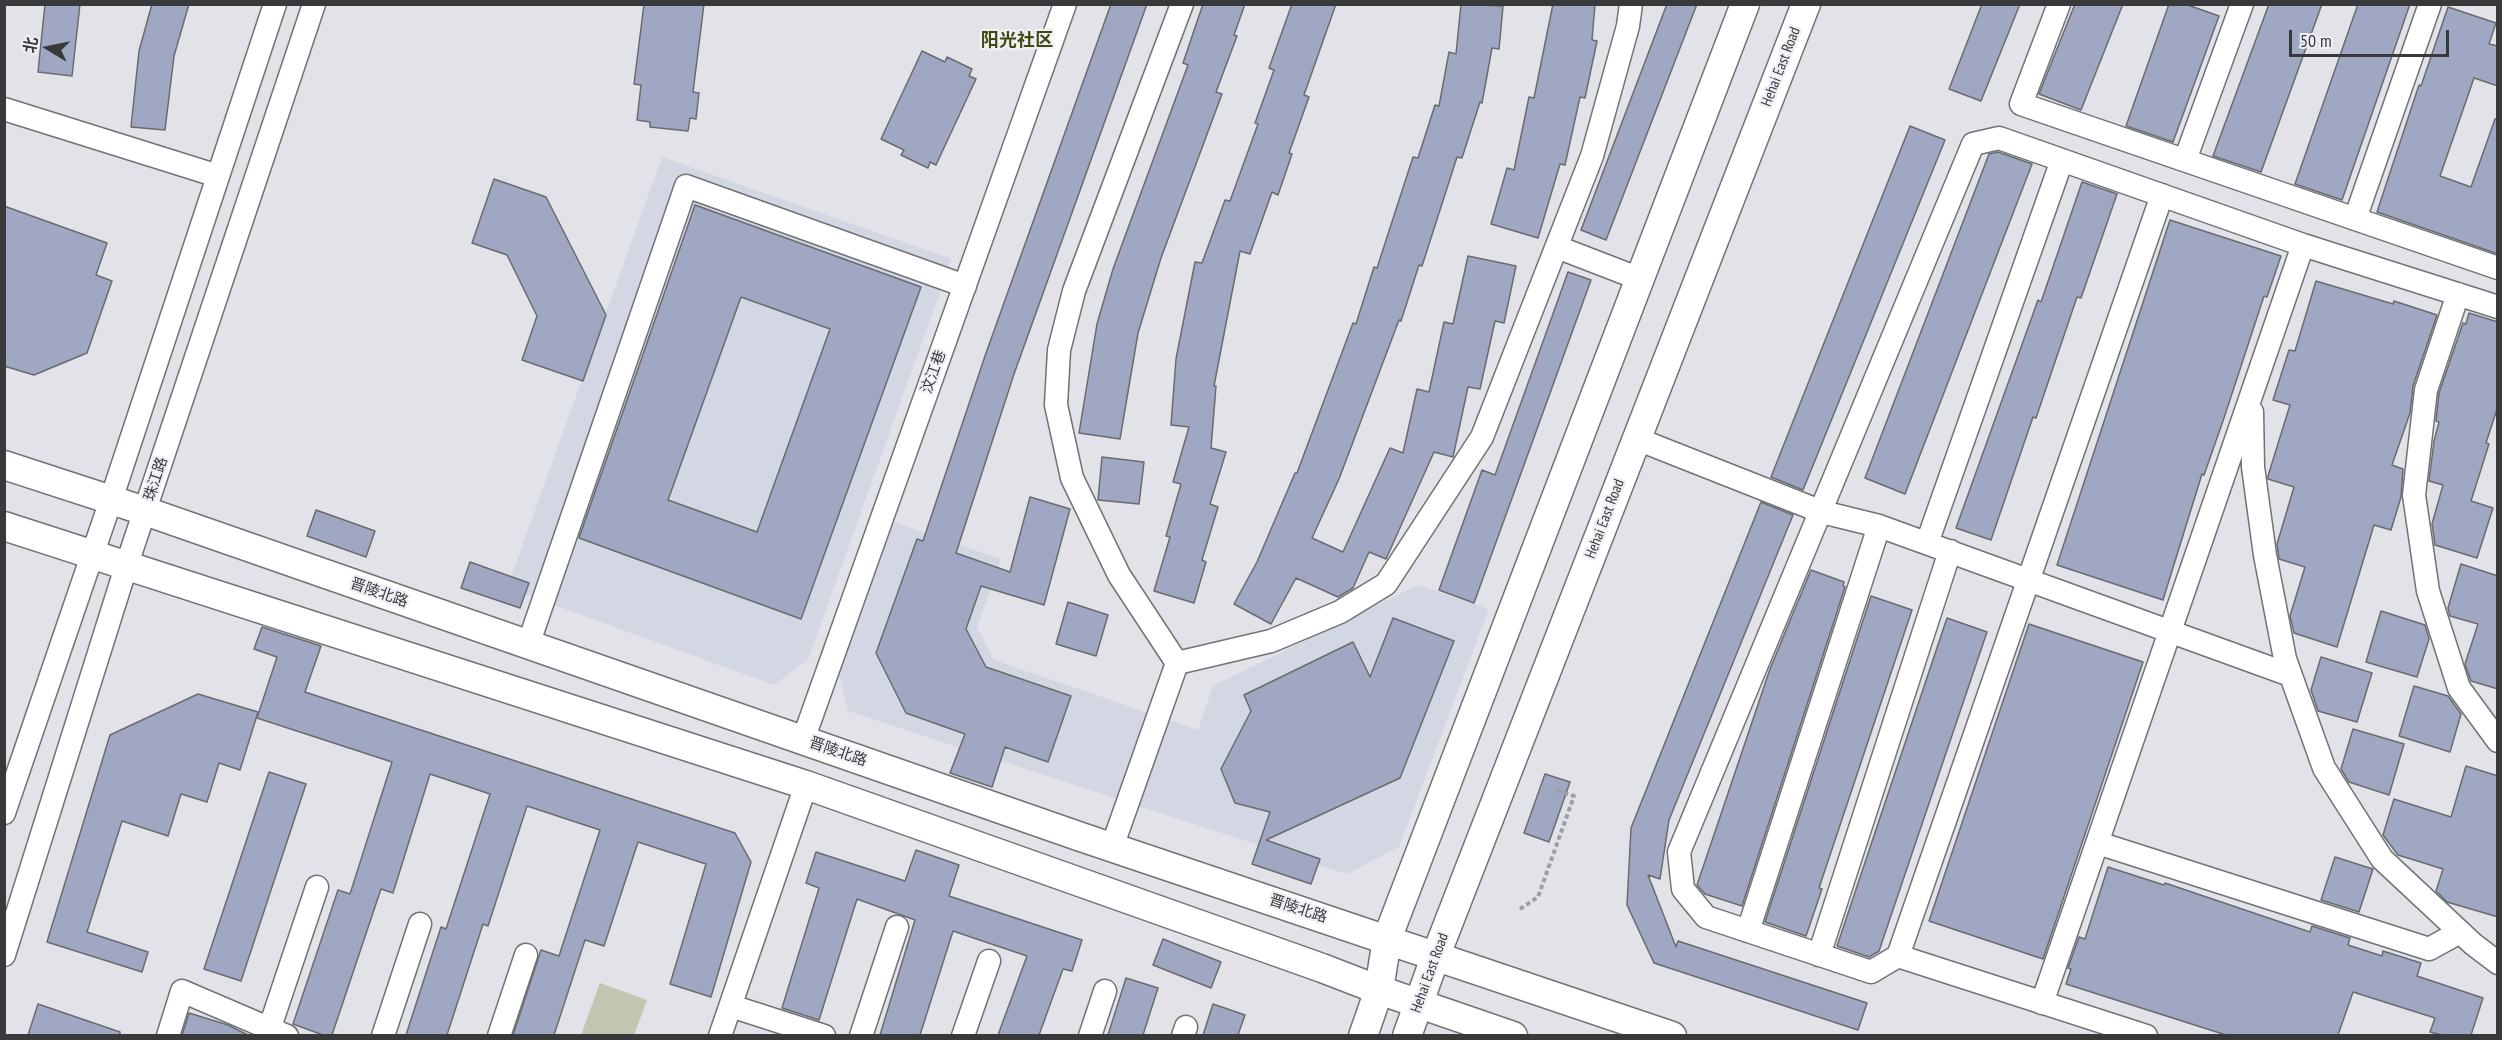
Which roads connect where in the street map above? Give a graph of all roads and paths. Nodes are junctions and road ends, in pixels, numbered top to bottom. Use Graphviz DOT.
graph roads {
  1 [pos="275,4"];
  2 [pos="314,4"];
  3 [pos="1065,4"];
  4 [pos="1182,4"];
  5 [pos="1631,4"];
  6 [pos="1745,4"];
  7 [pos="1806,4"];
  8 [pos="2059,4"];
  9 [pos="2242,4"];
  10 [pos="2430,4"];
  11 [pos="4,109"];
  12 [pos="2062,160"];
  13 [pos="2185,160"];
  14 [pos="218,177"];
  15 [pos="2162,195"];
  16 [pos="2355,219"];
  17 [pos="2303,245"];
  18 [pos="1557,247"];
  19 [pos="2498,268"];
  20 [pos="1640,279"];
  21 [pos="965,286"];
  22 [pos="2458,294"];
  23 [pos="2498,307"];
  24 [pos="2252,395"];
  25 [pos="1636,439"];
  26 [pos="4,465"];
  27 [pos="111,500"];
  28 [pos="145,511"];
  29 [pos="1822,512"];
  30 [pos="4,526"];
  31 [pos="1879,526"];
  32 [pos="1927,543"];
  33 [pos="1950,551"];
  34 [pos="92,556"];
  35 [pos="126,567"];
  36 [pos="2029,580"];
  37 [pos="2171,632"];
  38 [pos="528,645"];
  39 [pos="1177,663"];
  40 [pos="2290,675"];
  41 [pos="803,740"];
  42 [pos="2498,741"];
  43 [pos="806,785"];
  44 [pos="1554,790"];
  45 [pos="4,813"];
  46 [pos="2098,843"];
  47 [pos="1112,847"];
  48 [pos="317,887"];
  49 [pos="1520,909"];
  50 [pos="420,924"];
  51 [pos="897,927"];
  52 [pos="1748,931"];
  53 [pos="2460,932"];
  54 [pos="1387,939"];
  55 [pos="4,955"];
  56 [pos="526,955"];
  57 [pos="1436,955"];
  58 [pos="1819,955"];
  59 [pos="1898,956"];
  60 [pos="989,961"];
  61 [pos="2498,963"];
  62 [pos="1379,990"];
  63 [pos="1105,992"];
  64 [pos="2043,1003"];
  65 [pos="1419,1004"];
  66 [pos="731,1006"];
  67 [pos="274,1033"];
  68 [pos="168,1035"];
  69 [pos="383,1035"];
  70 [pos="499,1035"];
  71 [pos="720,1035"];
  72 [pos="824,1035"];
  73 [pos="861,1035"];
  74 [pos="963,1035"];
  75 [pos="1090,1035"];
  76 [pos="1363,1035"];
  77 [pos="1407,1035"];
  78 [pos="1513,1035"];
  79 [pos="1672,1035"];
  80 [pos="2146,1035"];
  1 -- 14 [label="street"];
  2 -- 28 [label="street, 珠江路"];
  3 -- 21 [label="street, 汶江巷"];
  4 -- 39 [label="street"];
  5 -- 18 [label="street"];
  6 -- 20 [label="main road"];
  7 -- 25 [label="main road, Hehai East Road"];
  8 -- 13 [label="street"];
  9 -- 13 [label="street"];
  10 -- 16 [label="street"];
  11 -- 14 [label="street"];
  12 -- 15 [label="street"];
  12 -- 29 [label="street"];
  12 -- 32 [label="street"];
  13 -- 16 [label="street"];
  14 -- 27 [label="street"];
  15 -- 17 [label="street"];
  15 -- 36 [label="street"];
  16 -- 19 [label="street"];
  17 -- 22 [label="street"];
  17 -- 24 [label="street"];
  18 -- 20 [label="street"];
  18 -- 39 [label="street"];
  20 -- 54 [label="main road"];
  21 -- 38 [label="street"];
  21 -- 41 [label="street, 汶江巷"];
  22 -- 23 [label="street"];
  22 -- 42 [label="street"];
  24 -- 37 [label="street"];
  24 -- 40 [label="street"];
  25 -- 29 [label="street"];
  25 -- 57 [label="main road, Hehai East Road"];
  26 -- 27 [label="main road, 晋陵北路"];
  27 -- 28 [label="main road, 晋陵北路"];
  27 -- 34 [label="street"];
  28 -- 35 [label="street, 珠江路"];
  28 -- 38 [label="main road, 晋陵北路"];
  29 -- 31 [label="street"];
  29 -- 52 [label="street"];
  30 -- 34 [label="main road"];
  31 -- 32 [label="street"];
  31 -- 52 [label="street"];
  32 -- 33 [label="street"];
  33 -- 36 [label="street"];
  33 -- 58 [label="street"];
  34 -- 35 [label="main road"];
  34 -- 45 [label="street"];
  35 -- 43 [label="main road"];
  35 -- 55 [label="street, 珠江路"];
  36 -- 37 [label="street"];
  36 -- 59 [label="street"];
  37 -- 40 [label="street"];
  37 -- 46 [label="street"];
  38 -- 41 [label="main road, 晋陵北路"];
  39 -- 47 [label="street"];
  40 -- 53 [label="street"];
  41 -- 47 [label="main road, 晋陵北路"];
  43 -- 62 [label="main road"];
  43 -- 66 [label="street"];
  44 -- 49 [label="path"];
  46 -- 53 [label="street"];
  46 -- 64 [label="street"];
  47 -- 54 [label="main road, 晋陵北路"];
  48 -- 67 [label="street"];
  50 -- 69 [label="street"];
  51 -- 73 [label="street"];
  52 -- 58 [label="street"];
  53 -- 61 [label="street"];
  54 -- 57 [label="main road, 晋陵北路"];
  54 -- 62 [label="main road"];
  56 -- 70 [label="street"];
  57 -- 65 [label="main road, Hehai East Road"];
  57 -- 79 [label="main road, 晋陵北路"];
  58 -- 59 [label="street"];
  59 -- 64 [label="street"];
  60 -- 74 [label="street"];
  62 -- 65 [label="main road"];
  62 -- 76 [label="main road"];
  63 -- 75 [label="street"];
  64 -- 80 [label="street"];
  65 -- 77 [label="main road, Hehai East Road"];
  65 -- 78 [label="main road"];
  66 -- 71 [label="street"];
  66 -- 72 [label="street"];
  67 -- 68 [label="street"];
}
